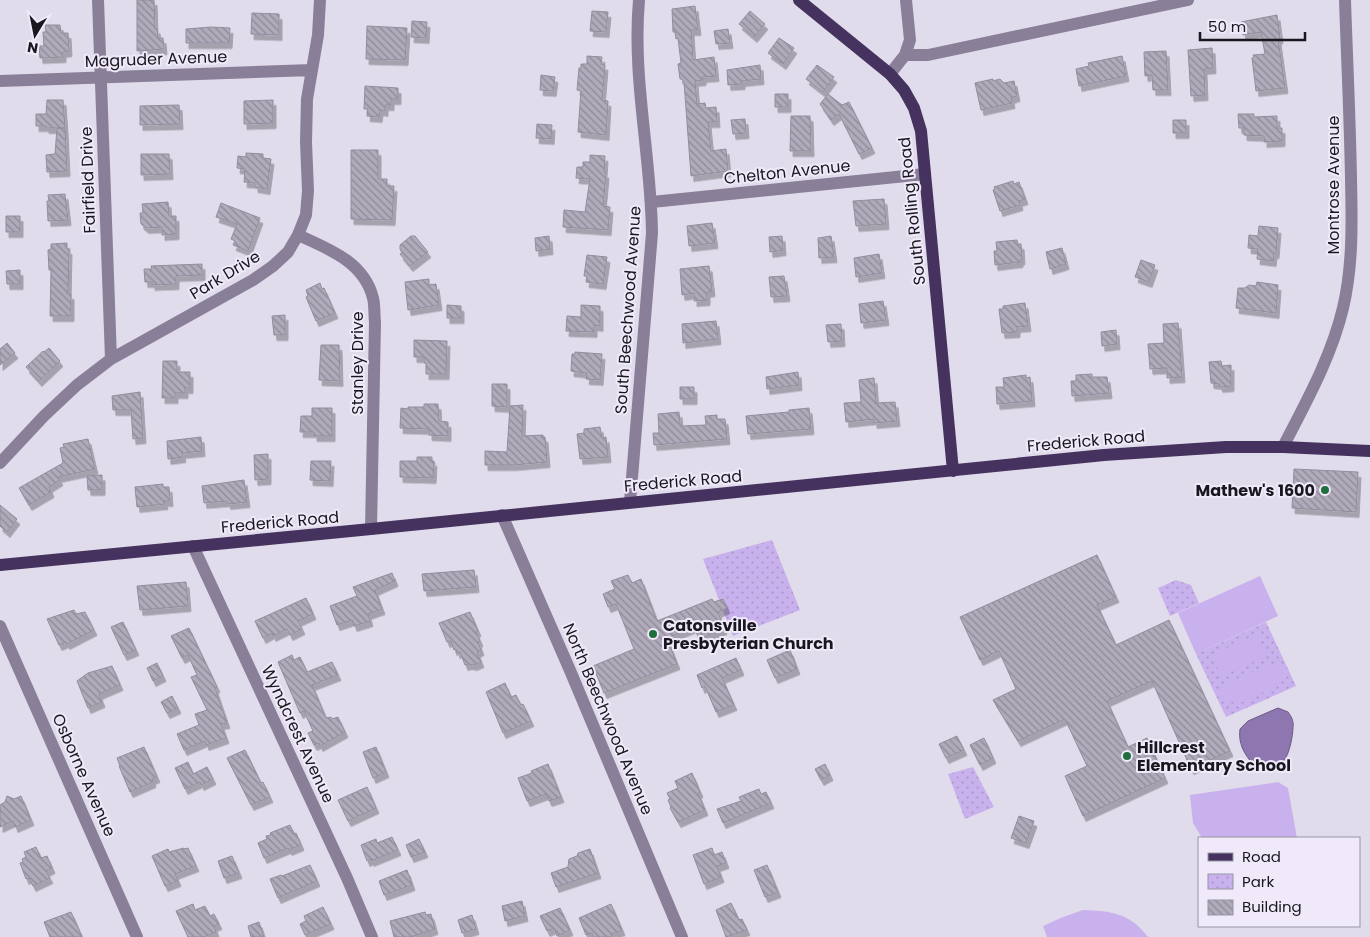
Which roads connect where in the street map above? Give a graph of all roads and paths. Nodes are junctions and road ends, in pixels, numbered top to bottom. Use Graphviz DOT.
graph roads {
  1 [pos="98,0"];
  2 [pos="320,0"];
  3 [pos="639,0"];
  4 [pos="799,0"];
  5 [pos="906,0"];
  6 [pos="1188,0"];
  7 [pos="1345,0"];
  8 [pos="905,54"];
  9 [pos="312,70"];
  10 [pos="890,74"];
  11 [pos="100,76"];
  12 [pos="0,81"];
  13 [pos="925,174"];
  14 [pos="652,202"];
  15 [pos="298,235"];
  16 [pos="111,358"];
  17 [pos="1283,447"];
  18 [pos="1370,451"];
  19 [pos="0,463"];
  20 [pos="952,471"];
  21 [pos="630,502"];
  22 [pos="502,515"];
  23 [pos="372,529"];
  24 [pos="193,546"];
  25 [pos="0,564"];
  26 [pos="0,626"];
  27 [pos="137,937"];
  28 [pos="372,937"];
  29 [pos="682,937"];
  1 -- 11 [label="street, Fairfield Drive"];
  2 -- 9 [label="street, Park Drive"];
  3 -- 14 [label="street, South Beechwood Avenue"];
  4 -- 10 [label="main road, South Rolling Road"];
  5 -- 8 [label="street"];
  6 -- 8 [label="street"];
  7 -- 17 [label="street, Montrose Avenue"];
  8 -- 10 [label="street"];
  9 -- 11 [label="street, Magruder Avenue"];
  9 -- 15 [label="street, Park Drive"];
  10 -- 13 [label="main road, South Rolling Road"];
  11 -- 12 [label="street, Magruder Avenue"];
  11 -- 16 [label="street, Fairfield Drive"];
  13 -- 14 [label="street, Chelton Avenue"];
  13 -- 20 [label="main road, South Rolling Road"];
  14 -- 21 [label="street, South Beechwood Avenue"];
  15 -- 16 [label="street, Park Drive"];
  15 -- 23 [label="street, Stanley Drive"];
  16 -- 19 [label="street, Park Drive"];
  17 -- 18 [label="main road, Frederick Road"];
  17 -- 20 [label="main road, Frederick Road"];
  20 -- 21 [label="main road, Frederick Road"];
  21 -- 22 [label="main road, Frederick Road"];
  22 -- 23 [label="main road, Frederick Road"];
  22 -- 29 [label="street, North Beechwood Avenue"];
  23 -- 24 [label="main road, Frederick Road"];
  24 -- 25 [label="main road, Frederick Road"];
  24 -- 28 [label="street, Wyndcrest Avenue"];
  26 -- 27 [label="street, Osborne Avenue"];
}
